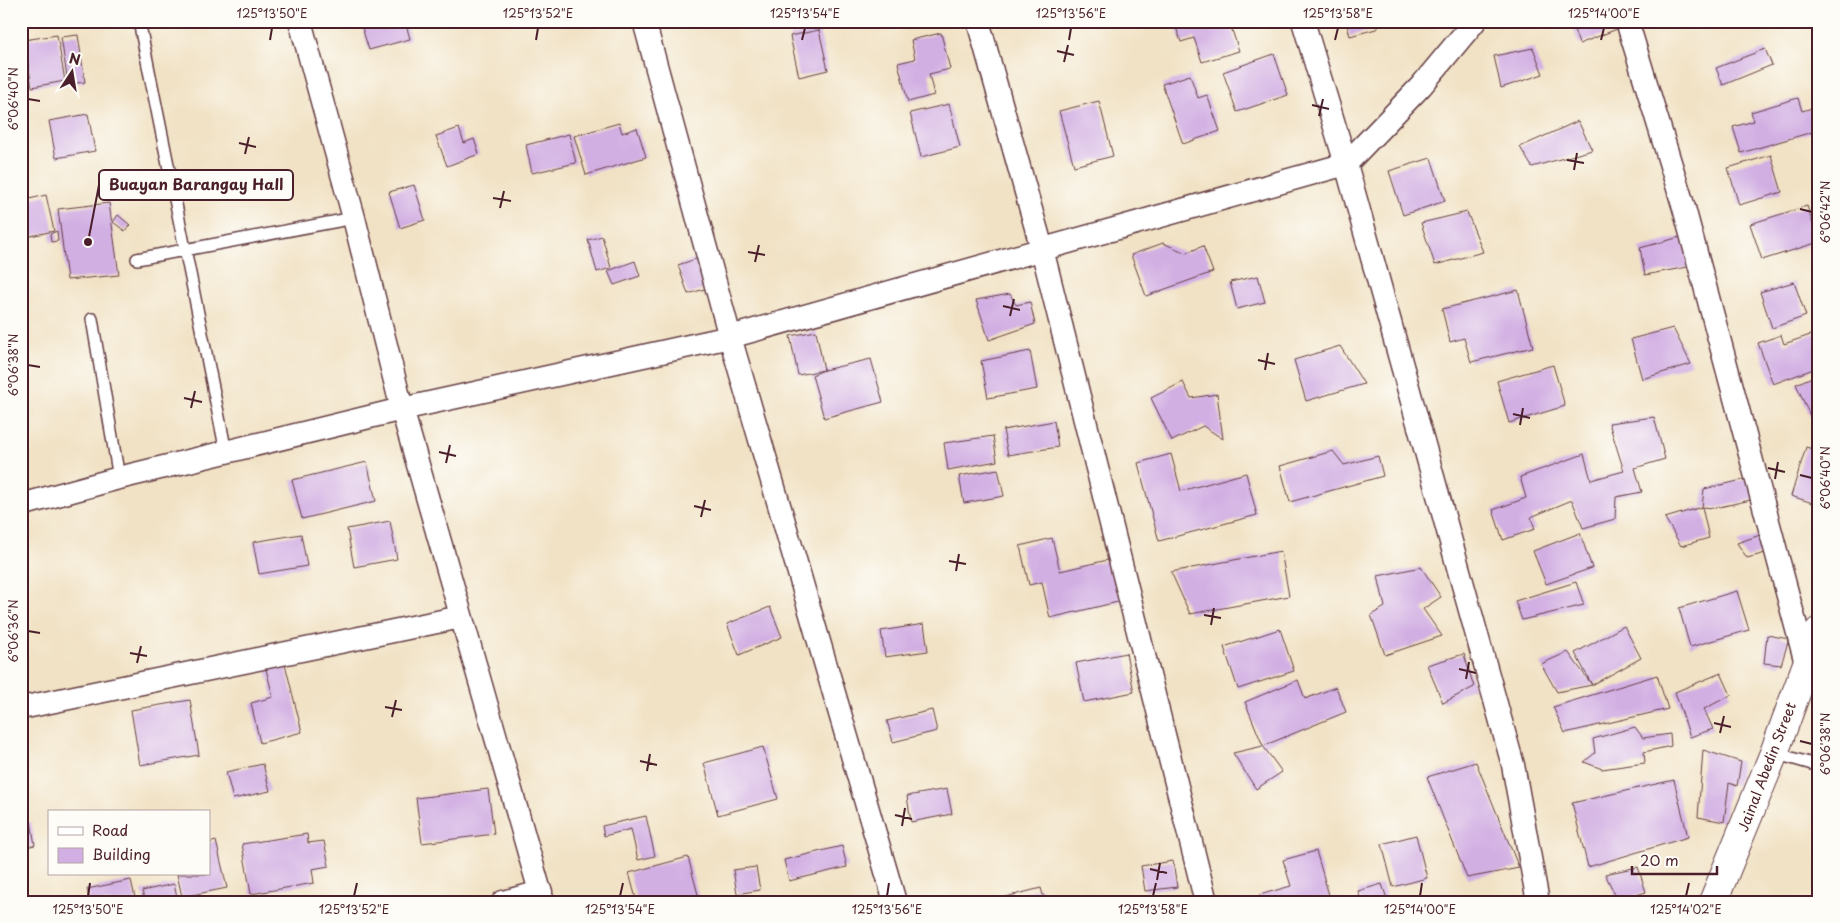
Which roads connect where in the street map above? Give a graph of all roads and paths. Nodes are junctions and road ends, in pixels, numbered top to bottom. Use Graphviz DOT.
graph roads {
  1 [pos="139,21"];
  2 [pos="300,21"];
  3 [pos="644,21"];
  4 [pos="978,21"];
  5 [pos="1303,21"];
  6 [pos="1475,21"];
  7 [pos="1627,21"];
  8 [pos="1346,164"];
  9 [pos="354,218"];
  10 [pos="1042,249"];
  11 [pos="186,251"];
  12 [pos="137,259"];
  13 [pos="92,319"];
  14 [pos="730,338"];
  15 [pos="402,409"];
  16 [pos="226,452"];
  17 [pos="119,478"];
  18 [pos="21,505"];
  19 [pos="461,616"];
  20 [pos="1819,631"];
  21 [pos="1806,663"];
  22 [pos="21,708"];
  23 [pos="1774,753"];
  24 [pos="1819,766"];
  25 [pos="542,897"];
  26 [pos="503,902"];
  27 [pos="895,902"];
  28 [pos="1206,902"];
  29 [pos="1538,902"];
  30 [pos="1713,902"];
  1 -- 11 [label="lane"];
  2 -- 9 [label="street"];
  3 -- 14 [label="street"];
  4 -- 10 [label="street"];
  5 -- 8 [label="street"];
  6 -- 8 [label="street"];
  7 -- 21 [label="street"];
  8 -- 10 [label="street"];
  8 -- 29 [label="street"];
  9 -- 11 [label="lane"];
  9 -- 15 [label="street"];
  10 -- 14 [label="street"];
  10 -- 28 [label="street"];
  11 -- 12 [label="lane"];
  11 -- 16 [label="lane"];
  13 -- 17 [label="lane"];
  14 -- 15 [label="street"];
  14 -- 27 [label="street"];
  15 -- 16 [label="street"];
  15 -- 19 [label="street"];
  16 -- 17 [label="street"];
  17 -- 18 [label="street"];
  19 -- 22 [label="street"];
  19 -- 25 [label="street"];
  20 -- 21 [label="street, Jainal Abedin Street"];
  21 -- 23 [label="street, Jainal Abedin Street"];
  23 -- 24 [label="lane"];
  23 -- 30 [label="street, Jainal Abedin Street"];
  25 -- 26 [label="street"];
}
